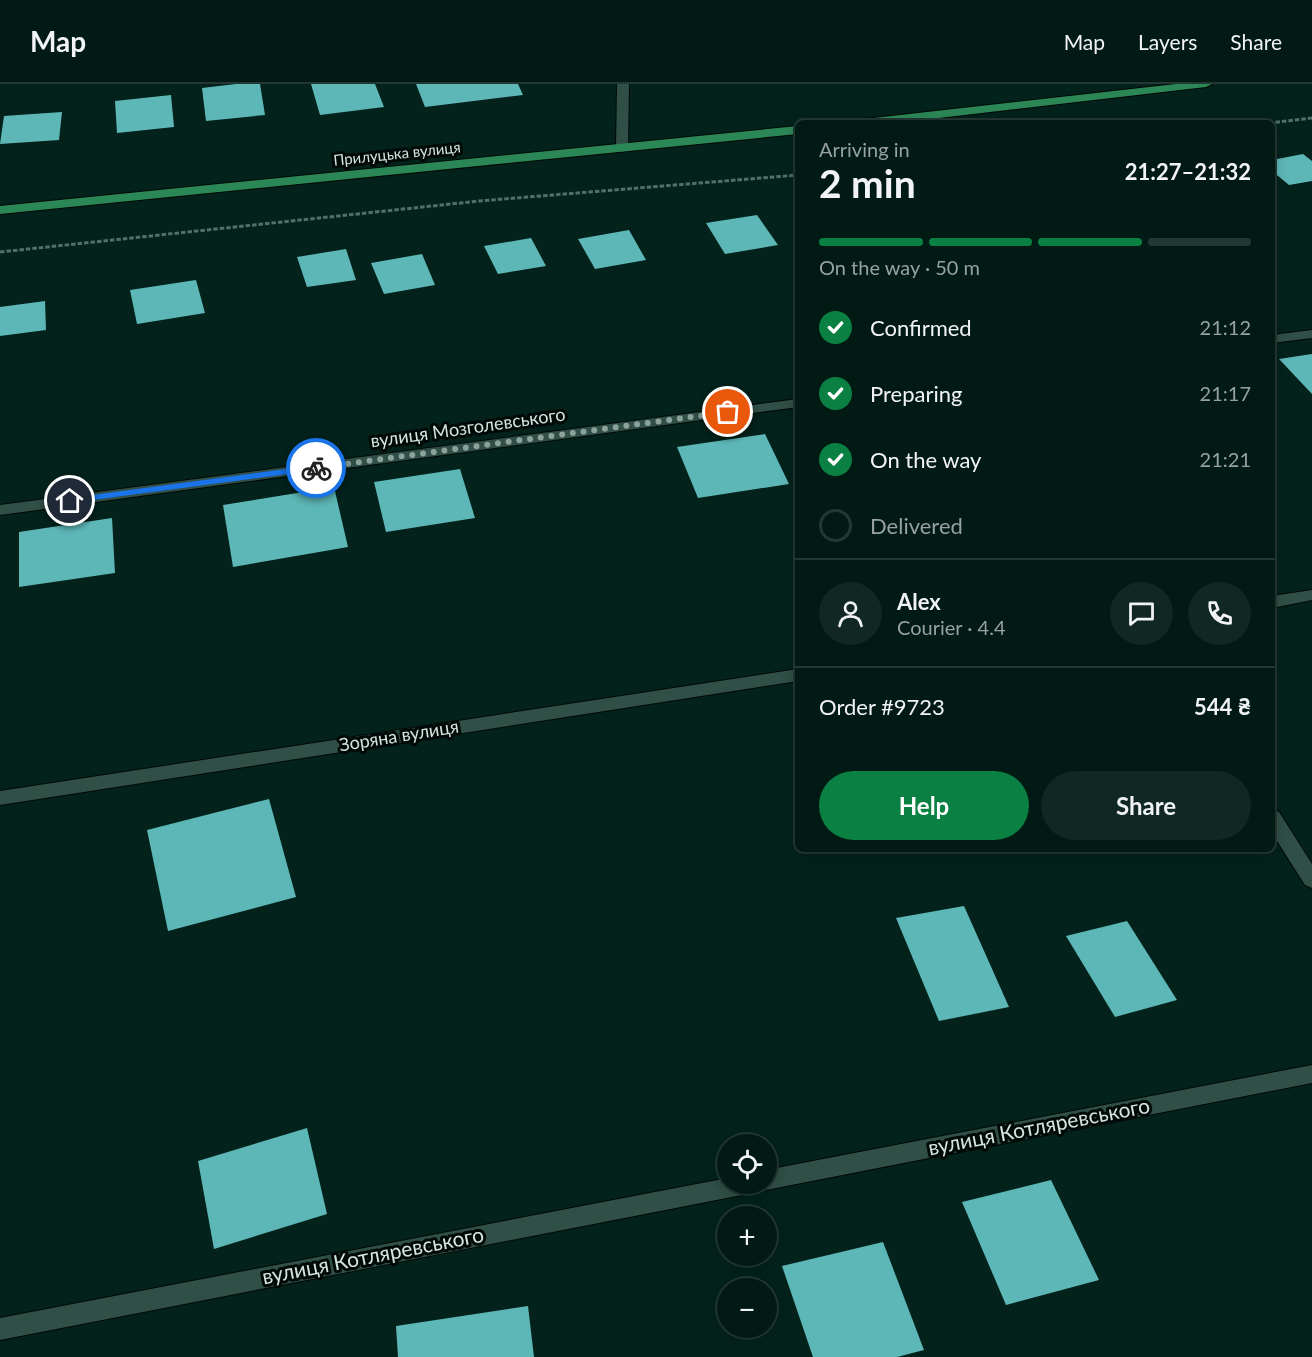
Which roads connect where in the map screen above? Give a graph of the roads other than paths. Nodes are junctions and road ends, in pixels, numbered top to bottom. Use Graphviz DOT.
graph roads {
  1 [pos="623,84"];
  2 [pos="1206,84"];
  3 [pos="891,120"];
  4 [pos="795,130"];
  5 [pos="622,148"];
  6 [pos="0,210"];
  7 [pos="1312,334"];
  8 [pos="1275,339"];
  9 [pos="795,403"];
  10 [pos="0,510"];
  11 [pos="1312,595"];
  12 [pos="1275,601"];
  13 [pos="795,675"];
  14 [pos="0,798"];
  15 [pos="1275,822"];
  16 [pos="1312,880"];
  17 [pos="1312,1074"];
  18 [pos="777,1178"];
  19 [pos="717,1190"];
  20 [pos="0,1329"];
  1 -- 5 [label="street"];
  2 -- 3 [label="main road"];
  4 -- 5 [label="main road, Прилуцька вулиця"];
  5 -- 6 [label="main road, Прилуцька вулиця"];
  7 -- 8 [label="street"];
  9 -- 10 [label="street, вулиця Мозголевського"];
  11 -- 12 [label="street"];
  13 -- 14 [label="street, Зоряна вулиця"];
  15 -- 16 [label="street"];
  17 -- 18 [label="street, вулиця Котляревського"];
  19 -- 20 [label="street, вулиця Котляревського"];
}
